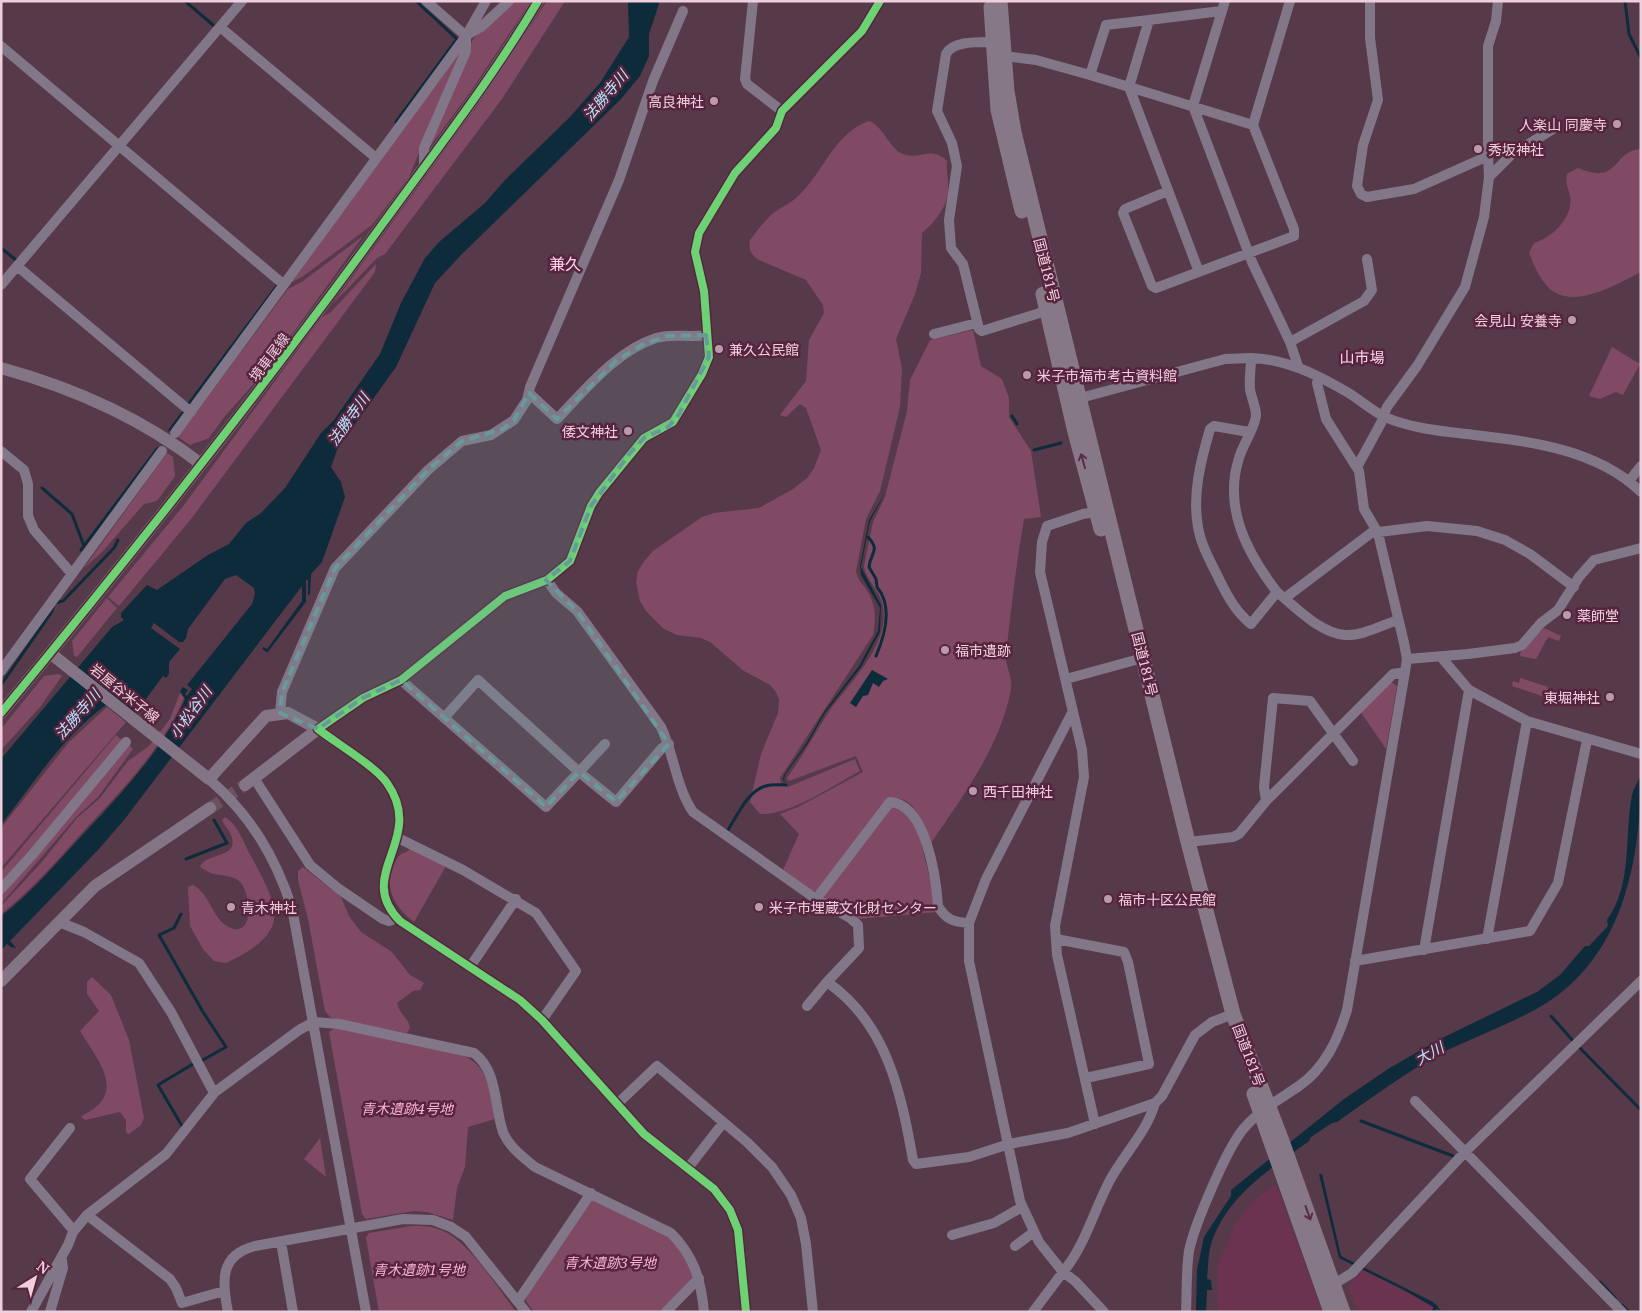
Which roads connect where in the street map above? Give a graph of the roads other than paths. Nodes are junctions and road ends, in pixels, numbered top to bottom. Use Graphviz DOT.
graph roads {
  1 [pos="242,1"];
  2 [pos="426,1"];
  3 [pos="486,1"];
  4 [pos="509,1"];
  5 [pos="538,1"];
  6 [pos="753,1"];
  7 [pos="880,1"];
  8 [pos="990,1"];
  9 [pos="1000,1"];
  10 [pos="1290,1"];
  11 [pos="1370,1"];
  12 [pos="1498,1"];
  13 [pos="1223,6"];
  14 [pos="683,11"];
  15 [pos="1149,20"];
  16 [pos="220,26"];
  17 [pos="466,36"];
  18 [pos="993,44"];
  19 [pos="1,46"];
  20 [pos="1005,56"];
  21 [pos="1090,75"];
  22 [pos="1129,87"];
  23 [pos="1193,106"];
  24 [pos="782,112"];
  25 [pos="1253,125"];
  26 [pos="1553,129"];
  27 [pos="119,146"];
  28 [pos="1488,156"];
  29 [pos="376,158"];
  30 [pos="424,167"];
  31 [pos="1489,176"];
  32 [pos="1168,191"];
  33 [pos="1250,253"];
  34 [pos="1367,259"];
  35 [pos="17,266"];
  36 [pos="1199,272"];
  37 [pos="283,284"];
  38 [pos="1,285"];
  39 [pos="1046,311"];
  40 [pos="977,323"];
  41 [pos="934,334"];
  42 [pos="706,335"];
  43 [pos="1290,342"];
  44 [pos="1251,358"];
  45 [pos="1298,366"];
  46 [pos="1,368"];
  47 [pos="1318,377"];
  48 [pos="529,393"];
  49 [pos="1073,400"];
  50 [pos="191,412"];
  51 [pos="1384,416"];
  52 [pos="1249,432"];
  53 [pos="175,433"];
  54 [pos="1,451"];
  55 [pos="162,451"];
  56 [pos="201,464"];
  57 [pos="1641,466"];
  58 [pos="1357,467"];
  59 [pos="1629,481"];
  60 [pos="1641,492"];
  61 [pos="1102,511"];
  62 [pos="1378,533"];
  63 [pos="1641,548"];
  64 [pos="71,573"];
  65 [pos="546,580"];
  66 [pos="1574,587"];
  67 [pos="1281,595"];
  68 [pos="1398,620"];
  69 [pos="50,653"];
  70 [pos="1441,657"];
  71 [pos="1407,659"];
  72 [pos="1139,660"];
  73 [pos="2,667"];
  74 [pos="1405,672"];
  75 [pos="1066,679"];
  76 [pos="400,680"];
  77 [pos="1469,690"];
  78 [pos="1073,711"];
  79 [pos="1,713"];
  80 [pos="280,713"];
  81 [pos="444,718"];
  82 [pos="1527,722"];
  83 [pos="318,730"];
  84 [pos="1334,734"];
  85 [pos="1587,740"];
  86 [pos="126,742"];
  87 [pos="605,744"];
  88 [pos="669,744"];
  89 [pos="1641,754"];
  90 [pos="1353,761"];
  91 [pos="580,772"];
  92 [pos="209,779"];
  93 [pos="249,781"];
  94 [pos="1266,801"];
  95 [pos="210,808"];
  96 [pos="398,838"];
  97 [pos="1188,842"];
  98 [pos="1,889"];
  99 [pos="516,899"];
  100 [pos="816,899"];
  101 [pos="397,918"];
  102 [pos="59,922"];
  103 [pos="970,923"];
  104 [pos="1487,938"];
  105 [pos="1056,939"];
  106 [pos="1424,950"];
  107 [pos="1356,961"];
  108 [pos="470,967"];
  109 [pos="1,981"];
  110 [pos="1641,981"];
  111 [pos="828,982"];
  112 [pos="807,1006"];
  113 [pos="1230,1015"];
  114 [pos="542,1020"];
  115 [pos="314,1022"];
  116 [pos="1086,1078"];
  117 [pos="214,1093"];
  118 [pos="1415,1101"];
  119 [pos="1155,1103"];
  120 [pos="617,1104"];
  121 [pos="1265,1109"];
  122 [pos="723,1123"];
  123 [pos="1095,1124"];
  124 [pos="70,1128"];
  125 [pos="1009,1144"];
  126 [pos="1465,1152"];
  127 [pos="688,1168"];
  128 [pos="1287,1171"];
  129 [pos="591,1193"];
  130 [pos="1022,1207"];
  131 [pos="87,1216"];
  132 [pos="351,1229"];
  133 [pos="74,1231"];
  134 [pos="1034,1232"];
  135 [pos="952,1235"];
  136 [pos="281,1242"];
  137 [pos="1015,1246"];
  138 [pos="61,1258"];
  139 [pos="1063,1272"];
  140 [pos="699,1278"];
  141 [pos="1334,1284"];
  142 [pos="224,1291"];
  143 [pos="518,1302"];
  144 [pos="31,1312"];
  145 [pos="50,1312"];
  146 [pos="228,1312"];
  147 [pos="293,1312"];
  148 [pos="366,1312"];
  149 [pos="526,1312"];
  150 [pos="666,1312"];
  151 [pos="704,1312"];
  152 [pos="746,1312"];
  153 [pos="812,1312"];
  154 [pos="1034,1312"];
  155 [pos="1104,1312"];
  156 [pos="1186,1312"];
  157 [pos="1331,1312"];
  158 [pos="1343,1312"];
  159 [pos="1622,1312"];
  1 -- 16 [label="street"];
  2 -- 17 [label="street"];
  3 -- 17 [label="street"];
  4 -- 17 [label="street"];
  5 -- 30 [label="main road, 境車尾線"];
  6 -- 24 [label="street"];
  7 -- 24 [label="street"];
  8 -- 18 [label="highway, 国道181号"];
  9 -- 20 [label="highway, 国道181号"];
  10 -- 25 [label="street"];
  11 -- 28 [label="street"];
  12 -- 28 [label="street"];
  13 -- 15 [label="street"];
  13 -- 23 [label="street"];
  14 -- 48 [label="street"];
  15 -- 21 [label="street"];
  15 -- 22 [label="street"];
  16 -- 27 [label="street"];
  16 -- 29 [label="street"];
  17 -- 29 [label="street"];
  17 -- 30 [label="street"];
  18 -- 20 [label="street"];
  18 -- 39 [label="highway, 国道181号"];
  18 -- 40 [label="street"];
  19 -- 27 [label="street"];
  20 -- 21 [label="street"];
  20 -- 49 [label="highway, 国道181号"];
  21 -- 22 [label="street"];
  22 -- 23 [label="street"];
  22 -- 32 [label="street"];
  23 -- 25 [label="street"];
  23 -- 33 [label="street"];
  24 -- 42 [label="street"];
  25 -- 33 [label="street"];
  26 -- 31 [label="street"];
  27 -- 35 [label="street"];
  27 -- 37 [label="street"];
  28 -- 31 [label="street"];
  29 -- 37 [label="street"];
  30 -- 56 [label="main road, 境車尾線"];
  31 -- 51 [label="street"];
  32 -- 36 [label="street"];
  32 -- 36 [label="street"];
  33 -- 36 [label="street"];
  33 -- 43 [label="street"];
  34 -- 43 [label="street"];
  35 -- 38 [label="street"];
  35 -- 50 [label="street"];
  37 -- 50 [label="street"];
  39 -- 40 [label="street"];
  39 -- 49 [label="highway, 国道181号"];
  40 -- 41 [label="street"];
  42 -- 48 [label="street"];
  42 -- 65 [label="street"];
  43 -- 45 [label="street"];
  44 -- 45 [label="street"];
  44 -- 49 [label="street"];
  44 -- 52 [label="street"];
  45 -- 47 [label="street"];
  46 -- 56 [label="main road"];
  47 -- 51 [label="street"];
  47 -- 58 [label="street"];
  48 -- 80 [label="street"];
  49 -- 61 [label="highway, 国道181号"];
  50 -- 53 [label="street"];
  51 -- 58 [label="street"];
  51 -- 59 [label="street"];
  52 -- 67 [label="street"];
  52 -- 67 [label="street"];
  54 -- 64 [label="street"];
  55 -- 64 [label="street"];
  56 -- 69 [label="main road, 境車尾線"];
  57 -- 59 [label="street"];
  58 -- 62 [label="street"];
  59 -- 60 [label="street"];
  61 -- 72 [label="highway, 国道181号"];
  61 -- 75 [label="street"];
  62 -- 66 [label="street"];
  62 -- 67 [label="street"];
  62 -- 68 [label="street"];
  63 -- 66 [label="street"];
  64 -- 73 [label="street"];
  65 -- 76 [label="street"];
  65 -- 88 [label="street"];
  66 -- 70 [label="street"];
  67 -- 68 [label="street"];
  68 -- 71 [label="street"];
  69 -- 79 [label="main road, 境車尾線"];
  69 -- 92 [label="main road, 岩屋谷米子線"];
  70 -- 71 [label="street"];
  70 -- 77 [label="street"];
  71 -- 74 [label="street"];
  72 -- 75 [label="street"];
  72 -- 97 [label="highway, 国道181号"];
  72 -- 113 [label="highway, 国道181号"];
  74 -- 84 [label="street"];
  74 -- 107 [label="street"];
  75 -- 78 [label="street"];
  76 -- 81 [label="street"];
  76 -- 83 [label="street"];
  77 -- 82 [label="street"];
  77 -- 106 [label="street"];
  78 -- 103 [label="street"];
  78 -- 105 [label="street"];
  80 -- 83 [label="main road"];
  80 -- 92 [label="main road"];
  81 -- 91 [label="street"];
  81 -- 91 [label="street"];
  82 -- 85 [label="street"];
  82 -- 104 [label="street"];
  83 -- 93 [label="main road"];
  83 -- 96 [label="street"];
  84 -- 90 [label="street"];
  84 -- 94 [label="street"];
  84 -- 94 [label="street"];
  85 -- 89 [label="street"];
  85 -- 104 [label="street"];
  86 -- 98 [label="street"];
  87 -- 91 [label="street"];
  88 -- 91 [label="street"];
  88 -- 100 [label="street"];
  92 -- 115 [label="street"];
  93 -- 101 [label="street"];
  94 -- 97 [label="street"];
  95 -- 102 [label="main road"];
  96 -- 99 [label="street"];
  96 -- 101 [label="street"];
  97 -- 113 [label="highway, 国道181号"];
  99 -- 108 [label="street"];
  99 -- 114 [label="street"];
  100 -- 103 [label="street"];
  100 -- 111 [label="street"];
  101 -- 108 [label="street"];
  102 -- 109 [label="main road"];
  102 -- 117 [label="street"];
  103 -- 125 [label="street"];
  104 -- 106 [label="street"];
  105 -- 116 [label="street"];
  105 -- 116 [label="street"];
  106 -- 107 [label="street"];
  107 -- 121 [label="street"];
  108 -- 114 [label="street"];
  110 -- 126 [label="street"];
  111 -- 112 [label="street"];
  111 -- 125 [label="street"];
  113 -- 119 [label="street"];
  113 -- 121 [label="highway, 国道181号"];
  114 -- 120 [label="street"];
  115 -- 117 [label="street"];
  115 -- 129 [label="street"];
  115 -- 132 [label="street"];
  116 -- 123 [label="street"];
  117 -- 131 [label="street"];
  118 -- 126 [label="street"];
  119 -- 123 [label="street"];
  119 -- 139 [label="street"];
  120 -- 122 [label="street"];
  120 -- 127 [label="street"];
  121 -- 128 [label="highway, 国道181号"];
  121 -- 156 [label="street"];
  122 -- 127 [label="street"];
  122 -- 153 [label="street"];
  123 -- 125 [label="street"];
  124 -- 133 [label="street"];
  125 -- 130 [label="street"];
  126 -- 141 [label="street"];
  126 -- 159 [label="street"];
  127 -- 152 [label="street"];
  128 -- 141 [label="highway, 国道181号, one-way"];
  128 -- 157 [label="highway, 国道181号"];
  129 -- 140 [label="street"];
  129 -- 143 [label="street"];
  130 -- 134 [label="street"];
  130 -- 135 [label="street"];
  131 -- 133 [label="street"];
  131 -- 142 [label="street"];
  132 -- 136 [label="street"];
  132 -- 143 [label="street"];
  132 -- 148 [label="street"];
  133 -- 138 [label="street"];
  134 -- 137 [label="street"];
  134 -- 139 [label="street"];
  136 -- 142 [label="street"];
  136 -- 147 [label="street"];
  138 -- 144 [label="street"];
  138 -- 145 [label="street"];
  139 -- 154 [label="street"];
  139 -- 155 [label="street"];
  140 -- 150 [label="street"];
  140 -- 151 [label="street"];
  141 -- 158 [label="highway, 国道181号"];
  142 -- 146 [label="street"];
  143 -- 149 [label="street"];
}
